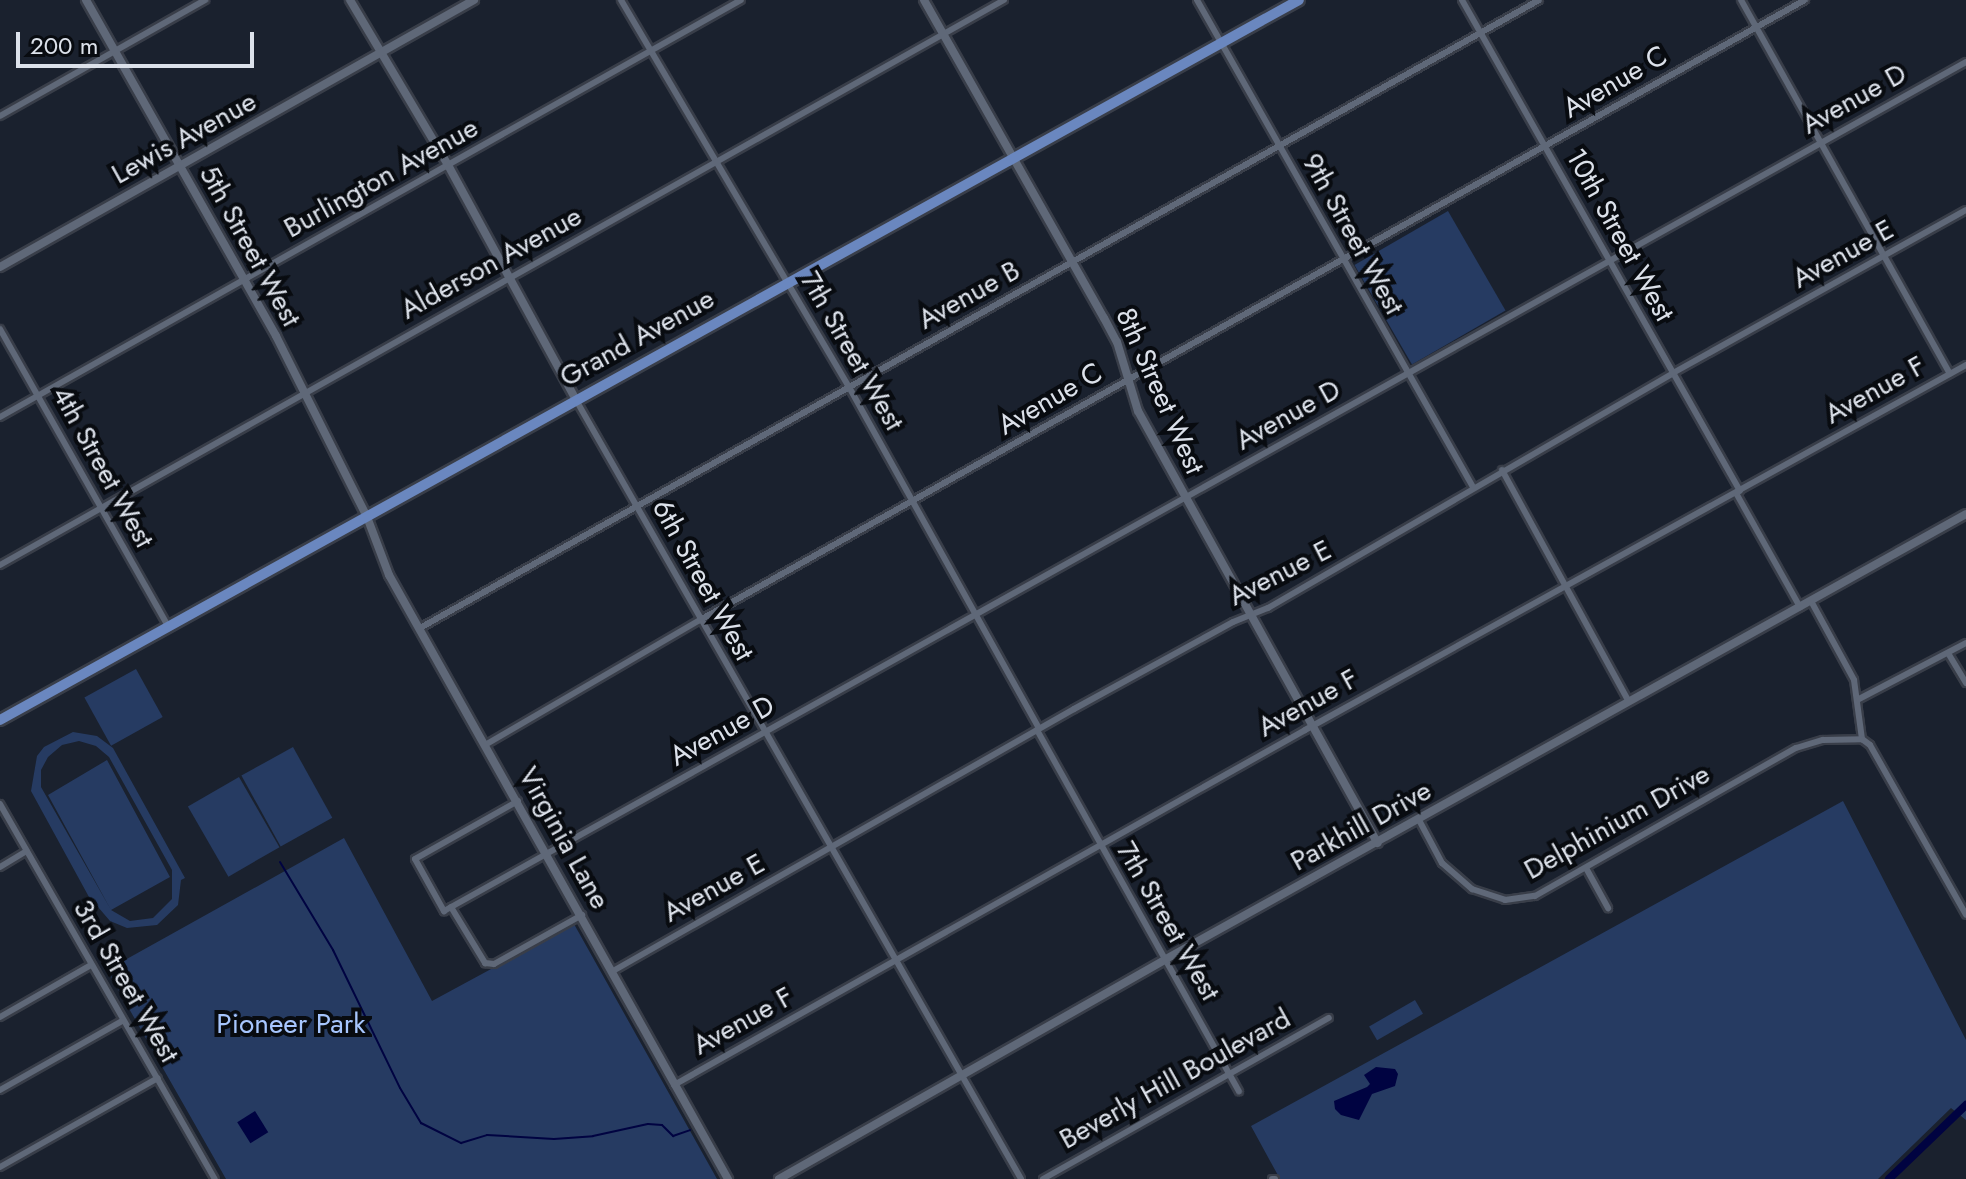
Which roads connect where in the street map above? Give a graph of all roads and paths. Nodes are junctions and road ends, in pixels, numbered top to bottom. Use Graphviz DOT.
graph roads {
  1 [pos="86,0"];
  2 [pos="205,0"];
  3 [pos="350,0"];
  4 [pos="474,0"];
  5 [pos="621,0"];
  6 [pos="741,0"];
  7 [pos="924,0"];
  8 [pos="1004,0"];
  9 [pos="1197,0"];
  10 [pos="1299,0"];
  11 [pos="1462,0"];
  12 [pos="1539,0"];
  13 [pos="1741,0"];
  14 [pos="1805,0"];
  15 [pos="1756,27"];
  16 [pos="1481,33"];
  17 [pos="943,34"];
  18 [pos="1222,43"];
  19 [pos="115,51"];
  20 [pos="650,51"];
  21 [pos="381,52"];
  22 [pos="1966,62"];
  23 [pos="0,116"];
  24 [pos="1820,142"];
  25 [pos="1279,147"];
  26 [pos="1545,147"];
  27 [pos="1015,157"];
  28 [pos="716,162"];
  29 [pos="448,165"];
  30 [pos="180,166"];
  31 [pos="1966,210"];
  32 [pos="1885,257"];
  33 [pos="1342,261"];
  34 [pos="1610,261"];
  35 [pos="1073,262"];
  36 [pos="0,267"];
  37 [pos="508,279"];
  38 [pos="245,280"];
  39 [pos="787,282"];
  40 [pos="0,329"];
  41 [pos="1966,365"];
  42 [pos="1673,373"];
  43 [pos="1408,374"];
  44 [pos="1950,374"];
  45 [pos="1128,380"];
  46 [pos="849,387"];
  47 [pos="304,394"];
  48 [pos="38,396"];
  49 [pos="576,400"];
  50 [pos="0,417"];
  51 [pos="1502,470"];
  52 [pos="1473,487"];
  53 [pos="1738,492"];
  54 [pos="1184,498"];
  55 [pos="914,501"];
  56 [pos="636,506"];
  57 [pos="101,508"];
  58 [pos="1966,514"];
  59 [pos="367,517"];
  60 [pos="0,565"];
  61 [pos="1566,585"];
  62 [pos="1811,601"];
  63 [pos="1800,607"];
  64 [pos="976,614"];
  65 [pos="1250,615"];
  66 [pos="700,620"];
  67 [pos="168,626"];
  68 [pos="420,628"];
  69 [pos="1966,643"];
  70 [pos="1948,653"];
  71 [pos="1966,683"];
  72 [pos="1859,699"];
  73 [pos="1630,703"];
  74 [pos="0,720"];
  75 [pos="1312,726"];
  76 [pos="1038,729"];
  77 [pos="764,733"];
  78 [pos="1862,739"];
  79 [pos="485,745"];
  80 [pos="518,801"];
  81 [pos="0,804"];
  82 [pos="1419,820"];
  83 [pos="1377,843"];
  84 [pos="1101,846"];
  85 [pos="833,847"];
  86 [pos="27,851"];
  87 [pos="548,853"];
  88 [pos="0,867"];
  89 [pos="1586,868"];
  90 [pos="1608,908"];
  91 [pos="447,909"];
  92 [pos="582,915"];
  93 [pos="1966,915"];
  94 [pos="1166,959"];
  95 [pos="898,960"];
  96 [pos="91,965"];
  97 [pos="613,971"];
  98 [pos="0,1017"];
  99 [pos="1329,1018"];
  100 [pos="122,1021"];
  101 [pos="1229,1073"];
  102 [pos="962,1074"];
  103 [pos="158,1078"];
  104 [pos="674,1085"];
  105 [pos="0,1090"];
  106 [pos="1239,1091"];
  107 [pos="0,1167"];
  108 [pos="215,1179"];
  109 [pos="728,1179"];
  110 [pos="779,1179"];
  111 [pos="1021,1179"];
  112 [pos="1043,1179"];
  1 -- 19 [label="street, 5th Street West"];
  2 -- 19 [label="street"];
  3 -- 21 [label="street, 6th Street West"];
  4 -- 21 [label="street, Lewis Avenue"];
  5 -- 20 [label="street, 7th Street West"];
  6 -- 20 [label="street, Burlington Avenue"];
  7 -- 17 [label="street, 8th Street West"];
  8 -- 17 [label="street, Alderson Avenue"];
  9 -- 18 [label="street, 9th Street West"];
  10 -- 18 [label="main road, Grand Avenue"];
  11 -- 16 [label="street, 10th Street West"];
  12 -- 16 [label="street, Avenue B"];
  13 -- 15 [label="street"];
  14 -- 15 [label="street, Avenue C"];
  15 -- 24 [label="street"];
  15 -- 26 [label="street, Avenue C"];
  16 -- 25 [label="street, Avenue B"];
  16 -- 26 [label="street, 10th Street West"];
  17 -- 27 [label="street, 8th Street West"];
  17 -- 28 [label="street, Alderson Avenue"];
  18 -- 25 [label="street, 9th Street West"];
  18 -- 27 [label="main road, Grand Avenue"];
  19 -- 23 [label="street"];
  19 -- 30 [label="street, 5th Street West"];
  20 -- 28 [label="street, 7th Street West"];
  20 -- 29 [label="street, Burlington Avenue"];
  21 -- 29 [label="street, 6th Street West"];
  21 -- 30 [label="street, Lewis Avenue"];
  22 -- 24 [label="street, Avenue D"];
  24 -- 32 [label="street"];
  24 -- 34 [label="street, Avenue D"];
  25 -- 33 [label="street, 9th Street West"];
  25 -- 35 [label="street, Avenue B"];
  26 -- 33 [label="street, Avenue C"];
  26 -- 34 [label="street, 10th Street West"];
  27 -- 35 [label="street, 8th Street West"];
  27 -- 39 [label="main road, Grand Avenue"];
  28 -- 37 [label="street, Alderson Avenue"];
  28 -- 39 [label="street, 7th Street West"];
  29 -- 37 [label="street, 6th Street West"];
  29 -- 38 [label="street, Burlington Avenue"];
  30 -- 36 [label="street, Lewis Avenue"];
  30 -- 38 [label="street, 5th Street West"];
  31 -- 32 [label="street, Avenue E"];
  32 -- 42 [label="street, Avenue E"];
  32 -- 44 [label="street"];
  33 -- 43 [label="street, 9th Street West"];
  33 -- 45 [label="street, Avenue C"];
  34 -- 42 [label="street, 10th Street West"];
  34 -- 43 [label="street, Avenue D"];
  35 -- 45 [label="street, 8th Street West"];
  35 -- 46 [label="street, Avenue B"];
  37 -- 47 [label="street, Alderson Avenue"];
  37 -- 49 [label="street, 6th Street West"];
  38 -- 47 [label="street, 5th Street West"];
  38 -- 48 [label="street, Burlington Avenue"];
  39 -- 46 [label="street, 7th Street West"];
  39 -- 49 [label="main road, Grand Avenue"];
  40 -- 48 [label="street, 4th Street West"];
  41 -- 44 [label="street, Avenue F"];
  42 -- 51 [label="street, Avenue E"];
  42 -- 53 [label="street, 10th Street West"];
  43 -- 52 [label="street, 9th Street West"];
  43 -- 54 [label="street, Avenue D"];
  44 -- 53 [label="street, Avenue F"];
  45 -- 54 [label="street, 8th Street West"];
  45 -- 55 [label="street, Avenue C"];
  46 -- 55 [label="street, 7th Street West"];
  46 -- 56 [label="street, Avenue B"];
  47 -- 57 [label="street, Alderson Avenue"];
  47 -- 59 [label="street, 5th Street West"];
  48 -- 50 [label="street, Burlington Avenue"];
  48 -- 57 [label="street, 4th Street West"];
  49 -- 56 [label="street, 6th Street West"];
  49 -- 59 [label="main road, Grand Avenue"];
  51 -- 52 [label="street, Avenue E"];
  51 -- 61 [label="street"];
  52 -- 65 [label="street, Avenue E"];
  53 -- 61 [label="street, Avenue F"];
  53 -- 63 [label="street, 10th Street West"];
  54 -- 64 [label="street, Avenue D"];
  54 -- 65 [label="street, 8th Street West"];
  55 -- 64 [label="street, 7th Street West"];
  55 -- 66 [label="street, Avenue C"];
  56 -- 66 [label="street, 6th Street West"];
  56 -- 68 [label="street, Avenue B"];
  57 -- 60 [label="street, Alderson Avenue"];
  57 -- 67 [label="street, 4th Street West"];
  58 -- 62 [label="street, Parkhill Drive"];
  59 -- 67 [label="main road, Grand Avenue"];
  59 -- 68 [label="street, Virginia Lane"];
  61 -- 73 [label="street"];
  61 -- 75 [label="street, Avenue F"];
  62 -- 63 [label="street, Parkhill Drive"];
  62 -- 72 [label="street"];
  63 -- 73 [label="street, Parkhill Drive"];
  64 -- 76 [label="street, 7th Street West"];
  64 -- 77 [label="street, Avenue D"];
  65 -- 75 [label="street, 8th Street West"];
  65 -- 76 [label="street, Avenue E"];
  66 -- 77 [label="street, 6th Street West"];
  66 -- 79 [label="street, Avenue C"];
  67 -- 74 [label="main road, Grand Avenue"];
  68 -- 79 [label="street, Virginia Lane"];
  69 -- 70 [label="street"];
  70 -- 71 [label="street"];
  70 -- 72 [label="street"];
  72 -- 78 [label="street"];
  73 -- 82 [label="street, Parkhill Drive"];
  75 -- 83 [label="street, 8th Street West"];
  75 -- 84 [label="street, Avenue F"];
  76 -- 84 [label="street, 7th Street West"];
  76 -- 85 [label="street, Avenue E"];
  77 -- 85 [label="street, 6th Street West"];
  77 -- 87 [label="street, Avenue D"];
  78 -- 89 [label="street, Delphinium Drive"];
  78 -- 93 [label="street"];
  79 -- 80 [label="street, Virginia Lane"];
  80 -- 87 [label="street, Virginia Lane"];
  80 -- 91 [label="street"];
  81 -- 86 [label="street, 3rd Street West"];
  82 -- 83 [label="street, Parkhill Drive"];
  82 -- 89 [label="street, Delphinium Drive"];
  83 -- 94 [label="street, Parkhill Drive"];
  84 -- 94 [label="street, 7th Street West"];
  84 -- 95 [label="street, Avenue F"];
  85 -- 95 [label="street, 6th Street West"];
  85 -- 97 [label="street, Avenue E"];
  86 -- 88 [label="street"];
  86 -- 96 [label="street, 3rd Street West"];
  87 -- 91 [label="street, Avenue D"];
  87 -- 92 [label="street, Virginia Lane"];
  89 -- 90 [label="street"];
  91 -- 92 [label="street"];
  92 -- 97 [label="street, Virginia Lane"];
  94 -- 101 [label="street, 7th Street West"];
  94 -- 102 [label="street, Parkhill Drive"];
  95 -- 102 [label="street, 6th Street West"];
  95 -- 104 [label="street, Avenue F"];
  96 -- 98 [label="street"];
  96 -- 100 [label="street, 3rd Street West"];
  97 -- 104 [label="street, Virginia Lane"];
  99 -- 101 [label="street, Beverly Hill Boulevard"];
  100 -- 103 [label="street, 3rd Street West"];
  100 -- 105 [label="street"];
  101 -- 106 [label="street, 7th Street West"];
  101 -- 112 [label="street, Beverly Hill Boulevard"];
  102 -- 110 [label="street, Parkhill Drive"];
  102 -- 111 [label="street, 6th Street West"];
  103 -- 107 [label="street"];
  103 -- 108 [label="street, 3rd Street West"];
  104 -- 109 [label="street, Virginia Lane"];
}
